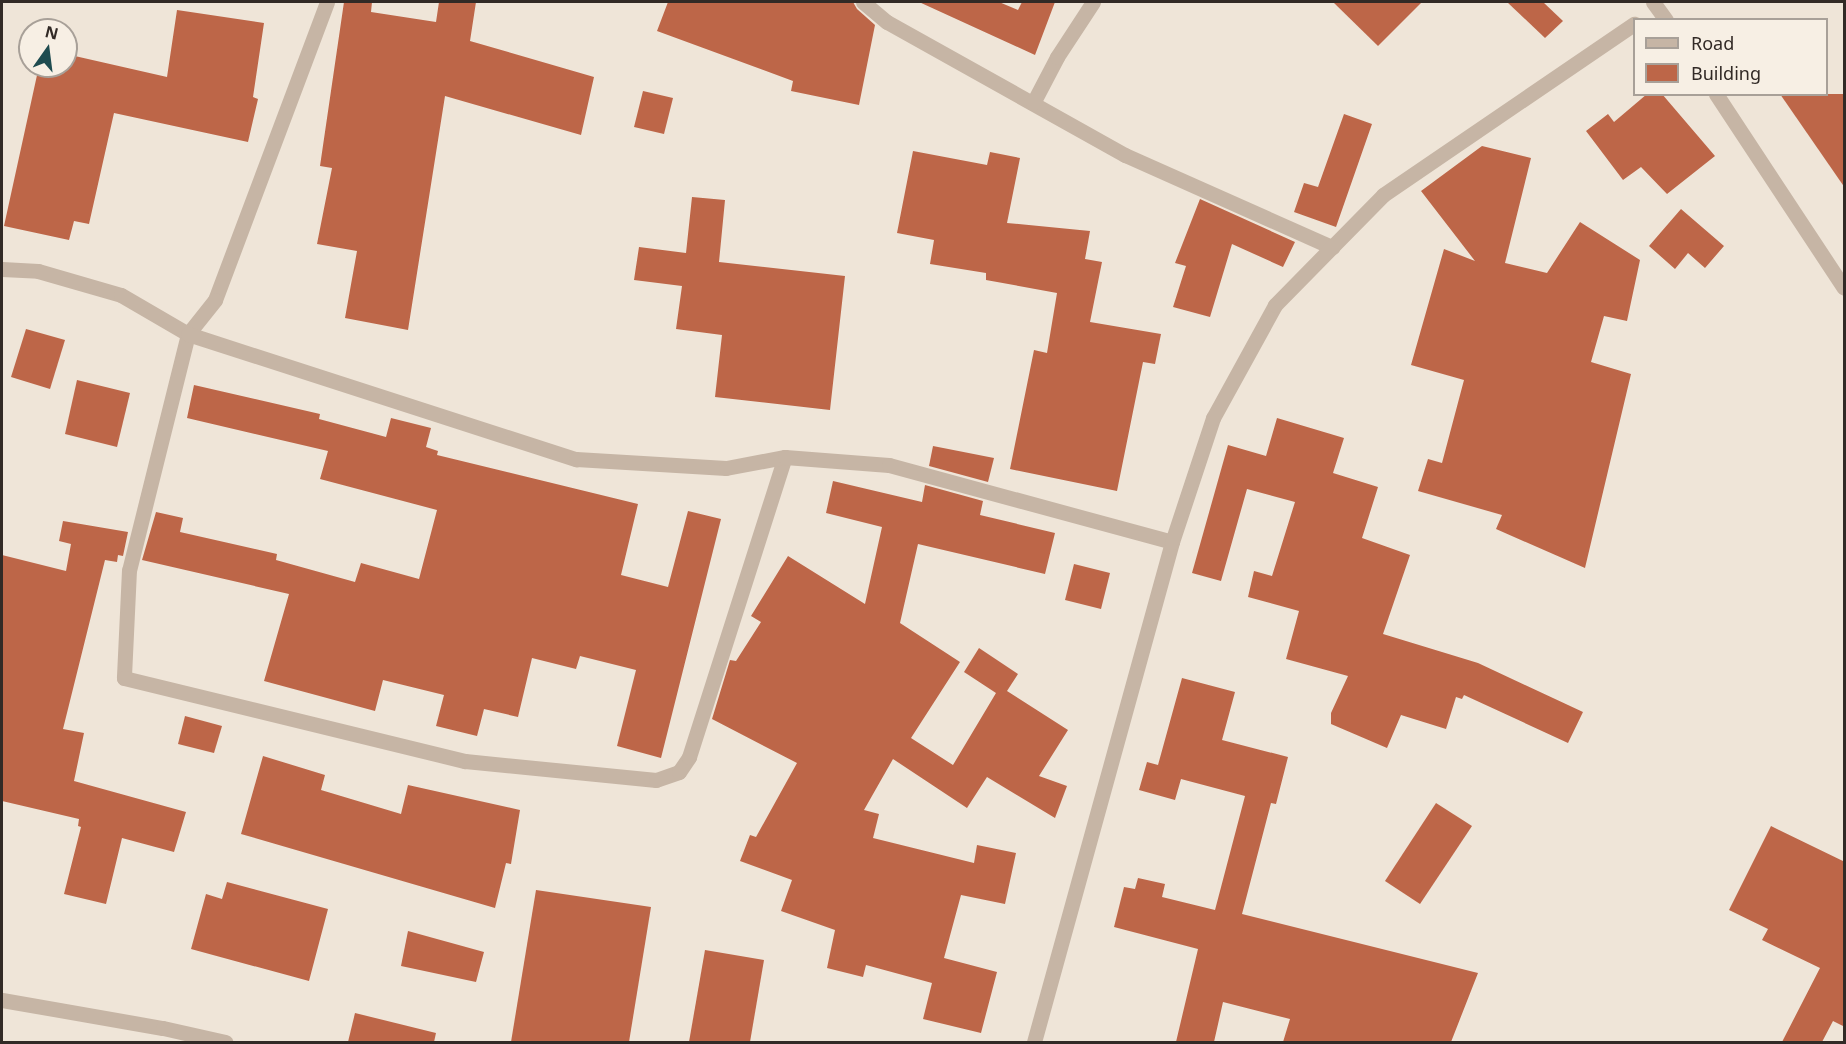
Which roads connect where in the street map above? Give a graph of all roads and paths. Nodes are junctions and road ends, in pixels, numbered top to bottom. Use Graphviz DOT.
graph roads {
  1 [pos="327,2"];
  2 [pos="863,2"];
  3 [pos="1094,2"];
  4 [pos="1659,10"];
  5 [pos="1644,18"];
  6 [pos="1633,25"];
  7 [pos="1717,96"];
  8 [pos="1033,103"];
  9 [pos="1332,247"];
  10 [pos="2,269"];
  11 [pos="1845,288"];
  12 [pos="188,334"];
  13 [pos="785,457"];
  14 [pos="1172,542"];
  15 [pos="2,1000"];
  16 [pos="225,1042"];
  17 [pos="1034,1042"];
  1 -- 12 [label="street"];
  2 -- 8 [label="street"];
  3 -- 8 [label="street"];
  4 -- 5 [label="street"];
  6 -- 9 [label="street"];
  7 -- 11 [label="street"];
  8 -- 9 [label="street"];
  9 -- 14 [label="street"];
  10 -- 12 [label="street"];
  12 -- 13 [label="street"];
  12 -- 13 [label="street"];
  13 -- 14 [label="street"];
  14 -- 17 [label="street"];
  15 -- 16 [label="street"];
}
